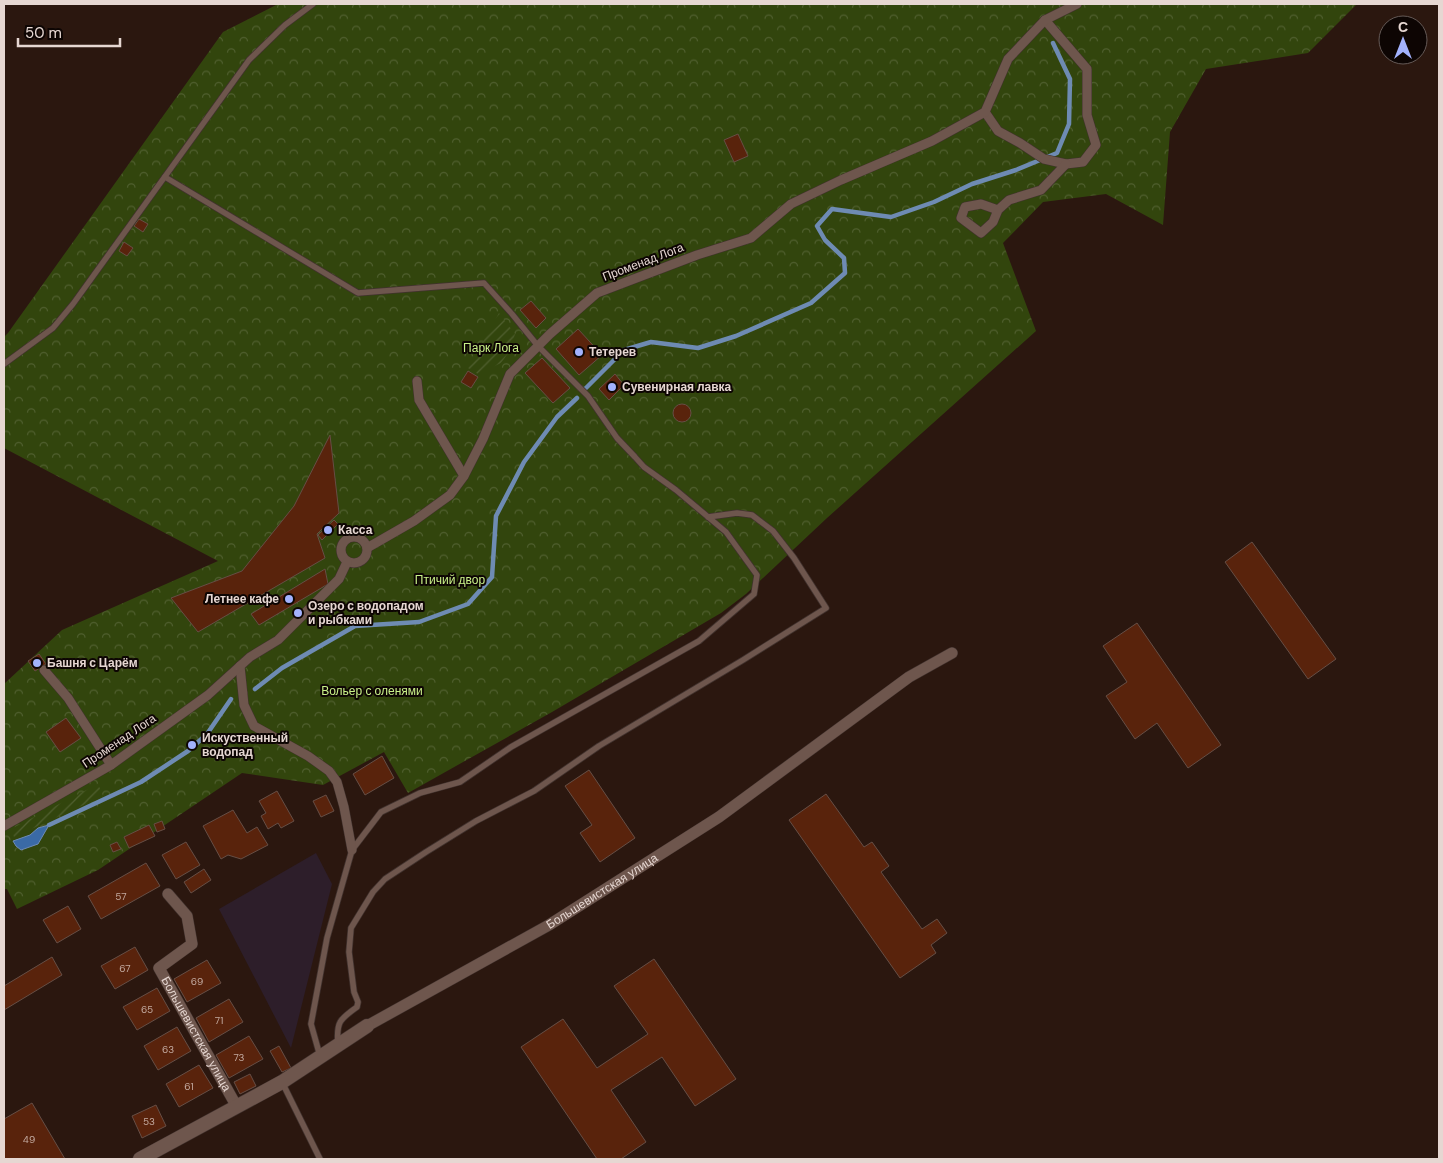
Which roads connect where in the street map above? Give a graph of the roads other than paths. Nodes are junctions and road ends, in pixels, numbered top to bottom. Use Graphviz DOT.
graph roads {
  1 [pos="313,4"];
  2 [pos="1078,4"];
  3 [pos="1045,20"];
  4 [pos="985,112"];
  5 [pos="1066,164"];
  6 [pos="165,177"];
  7 [pos="998,210"];
  8 [pos="538,346"];
  9 [pos="4,364"];
  10 [pos="417,381"];
  11 [pos="464,476"];
  12 [pos="708,517"];
  13 [pos="367,548"];
  14 [pos="347,562"];
  15 [pos="952,653"];
  16 [pos="240,666"];
  17 [pos="44,670"];
  18 [pos="111,765"];
  19 [pos="4,826"];
  20 [pos="352,850"];
  21 [pos="168,894"];
  22 [pos="367,1026"];
  23 [pos="338,1044"];
  24 [pos="320,1056"];
  25 [pos="282,1082"];
  26 [pos="237,1107"];
  27 [pos="140,1159"];
  28 [pos="320,1159"];
  1 -- 6 [label="lane"];
  2 -- 3 [label="street"];
  3 -- 4 [label="street"];
  3 -- 5 [label="street"];
  4 -- 5 [label="street"];
  4 -- 8 [label="street, Променад Лога"];
  5 -- 7 [label="street"];
  6 -- 8 [label="lane"];
  6 -- 9 [label="lane"];
  8 -- 11 [label="street, Променад Лога"];
  8 -- 12 [label="lane"];
  10 -- 11 [label="street"];
  11 -- 13 [label="street, Променад Лога"];
  12 -- 20 [label="lane"];
  12 -- 23 [label="lane"];
  13 -- 14 [label="street"];
  13 -- 14 [label="street"];
  14 -- 16 [label="street, Променад Лога"];
  15 -- 22 [label="street, Большевистская улица"];
  16 -- 18 [label="street, Променад Лога"];
  16 -- 20 [label="street"];
  17 -- 18 [label="street"];
  18 -- 19 [label="street, Променад Лога"];
  20 -- 24 [label="lane"];
  21 -- 26 [label="street, Большевистская улица"];
  22 -- 23 [label="street, Большевистская улица"];
  23 -- 24 [label="street, Большевистская улица"];
  24 -- 25 [label="street, Большевистская улица"];
  25 -- 26 [label="street, Большевистская улица"];
  25 -- 28 [label="lane"];
  26 -- 27 [label="street, Большевистская улица"];
}
